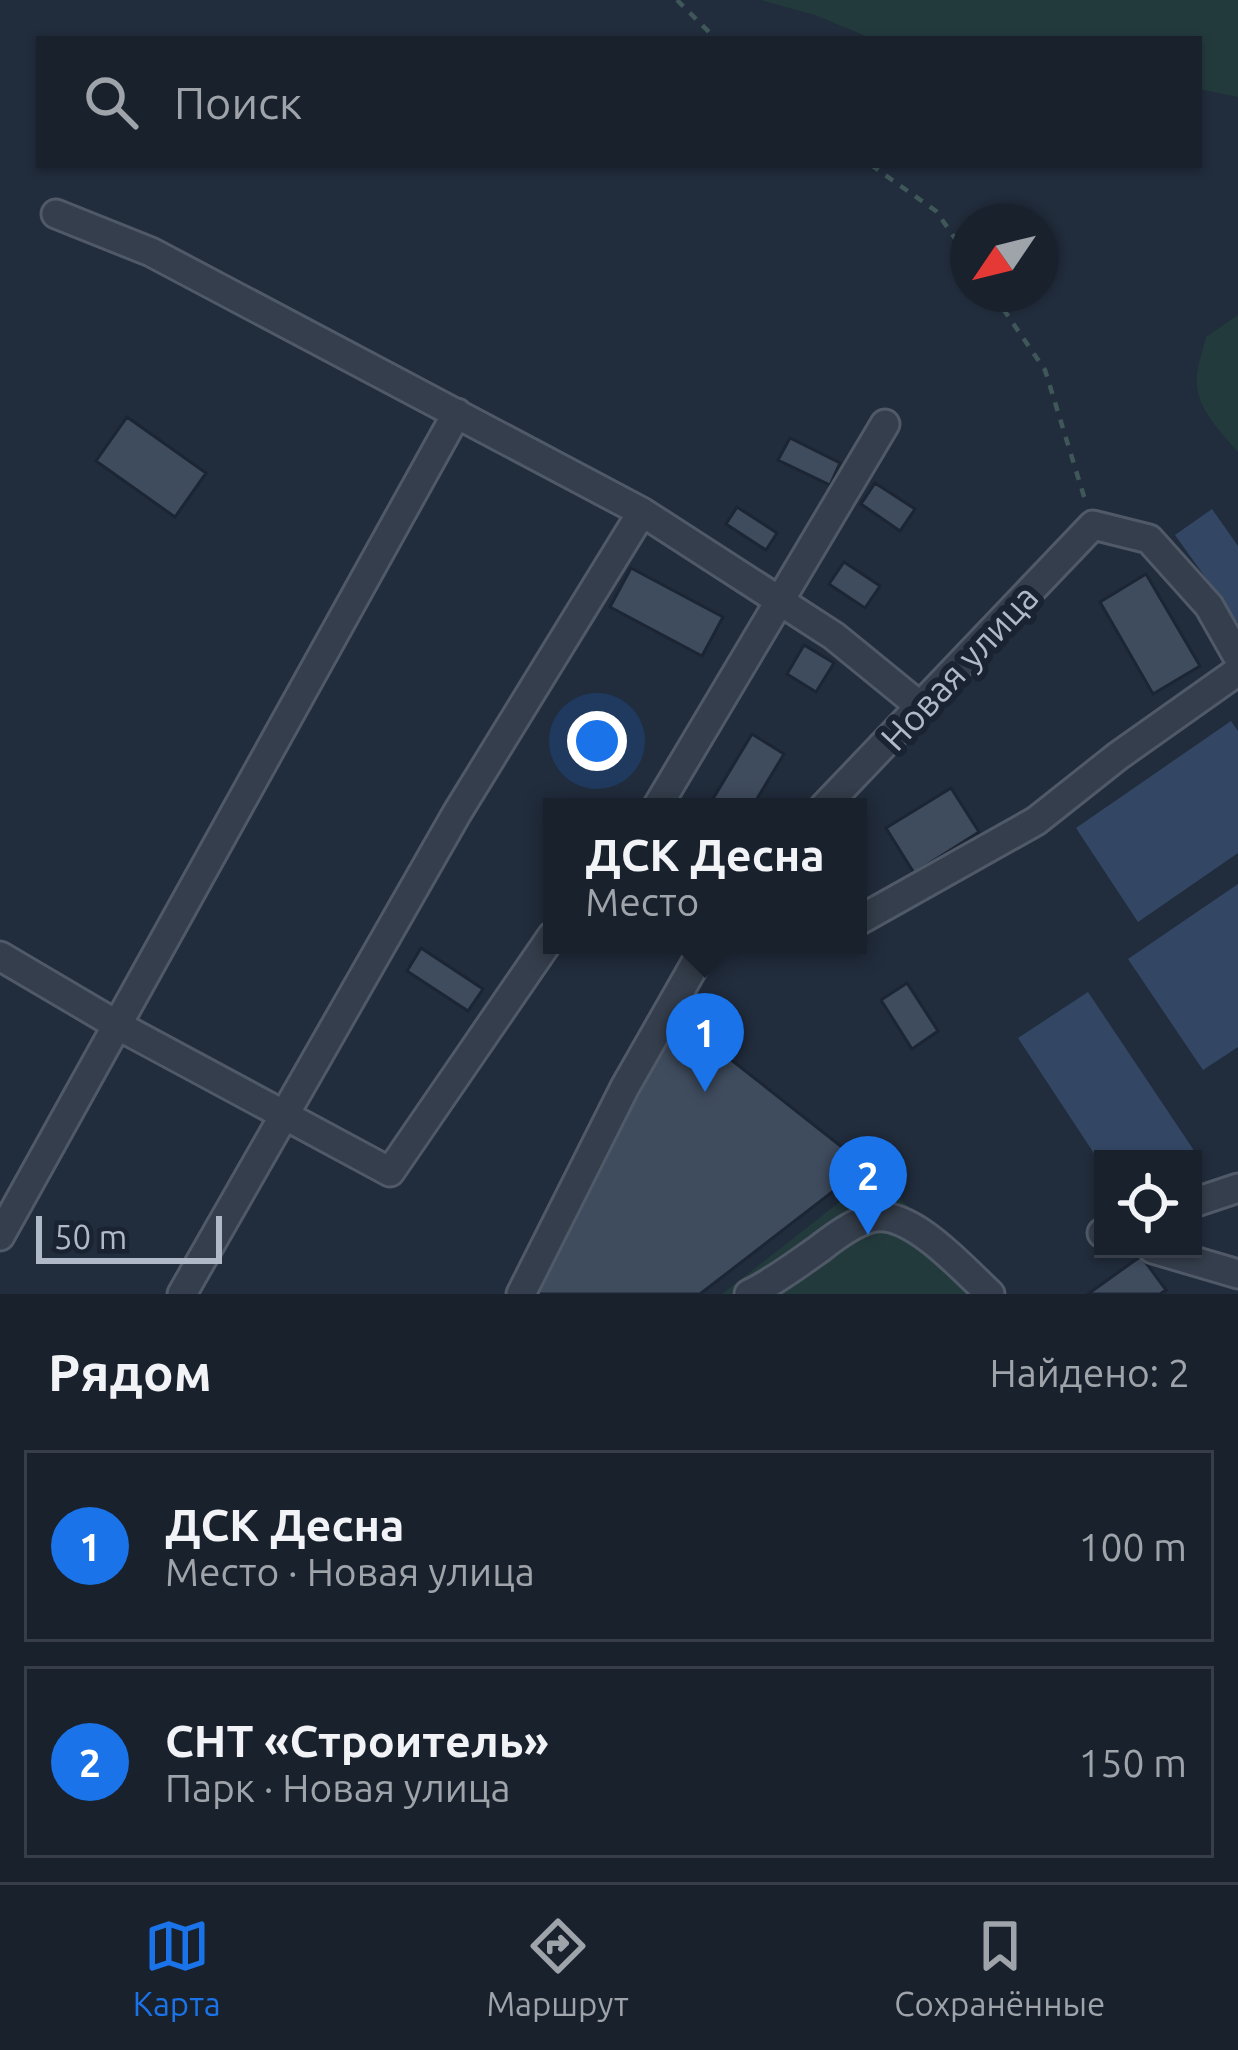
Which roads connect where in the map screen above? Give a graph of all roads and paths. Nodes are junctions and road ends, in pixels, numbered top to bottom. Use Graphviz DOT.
graph roads {
  1 [pos="677,0"];
  2 [pos="713,36"];
  3 [pos="875,168"];
  4 [pos="56,214"];
  5 [pos="950,231"];
  6 [pos="1005,312"];
  7 [pos="457,413"];
  8 [pos="885,424"];
  9 [pos="642,512"];
  10 [pos="1093,525"];
  11 [pos="779,600"];
  12 [pos="1238,657"];
  13 [pos="1238,671"];
  14 [pos="921,707"];
  15 [pos="662,798"];
  16 [pos="833,798"];
  17 [pos="867,916"];
  18 [pos="543,949"];
  19 [pos="701,954"];
  20 [pos="0,956"];
  21 [pos="117,1025"];
  22 [pos="285,1114"];
  23 [pos="1238,1188"];
  24 [pos="1202,1200"];
  25 [pos="0,1236"];
  26 [pos="1184,1258"];
  27 [pos="1238,1274"];
  28 [pos="182,1294"];
  29 [pos="521,1294"];
  30 [pos="748,1294"];
  31 [pos="989,1294"];
  1 -- 2 [label="path"];
  3 -- 5 [label="path"];
  4 -- 7 [label="street"];
  6 -- 10 [label="path"];
  7 -- 9 [label="street"];
  7 -- 21 [label="street"];
  8 -- 11 [label="street"];
  9 -- 11 [label="street"];
  9 -- 22 [label="street"];
  10 -- 12 [label="street"];
  10 -- 14 [label="street, Новая улица"];
  11 -- 14 [label="street"];
  11 -- 15 [label="street"];
  13 -- 17 [label="street"];
  14 -- 16 [label="street, Новая улица"];
  18 -- 22 [label="street"];
  19 -- 29 [label="street"];
  20 -- 21 [label="street"];
  21 -- 22 [label="street"];
  21 -- 25 [label="street"];
  22 -- 28 [label="street"];
  23 -- 24 [label="street"];
  26 -- 27 [label="street"];
  30 -- 31 [label="street"];
}
